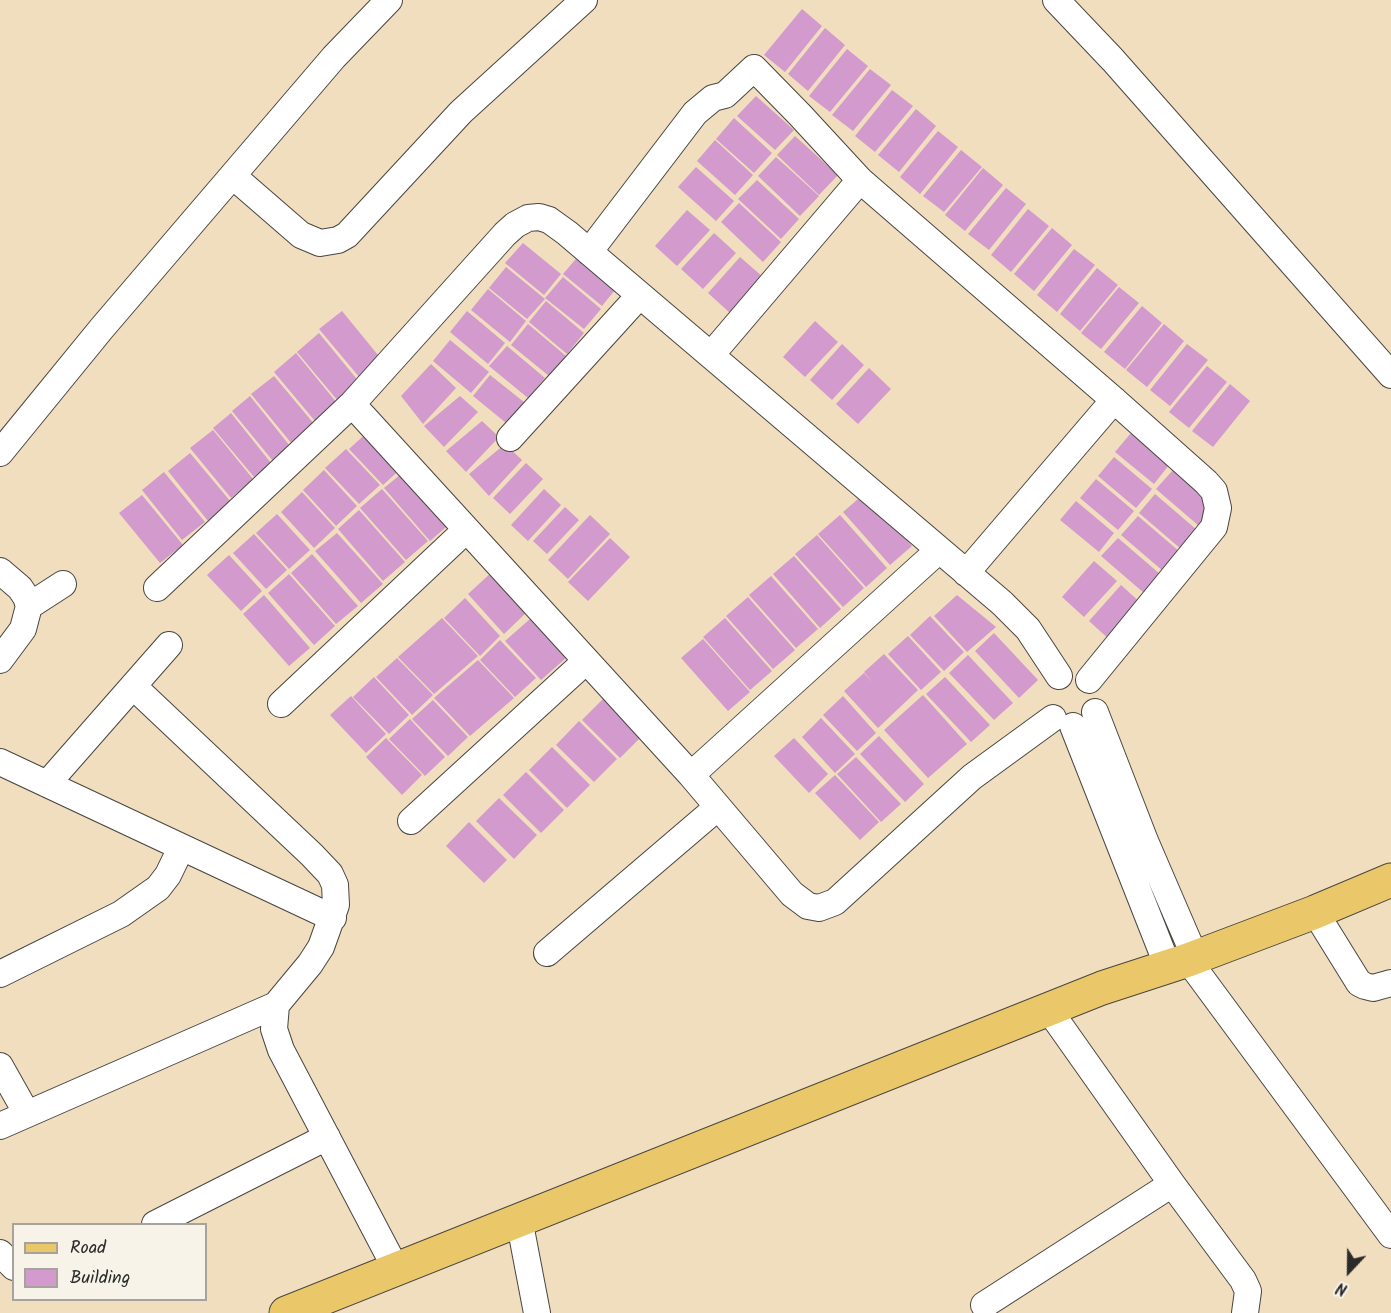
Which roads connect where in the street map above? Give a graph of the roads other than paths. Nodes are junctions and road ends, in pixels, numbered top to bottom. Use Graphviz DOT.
graph roads {
  1 [pos="389,0"];
  2 [pos="584,0"];
  3 [pos="1056,0"];
  4 [pos="233,176"];
  5 [pos="860,180"];
  6 [pos="590,252"];
  7 [pos="640,295"];
  8 [pos="711,355"];
  9 [pos="1391,375"];
  10 [pos="1114,400"];
  11 [pos="352,404"];
  12 [pos="510,438"];
  13 [pos="0,453"];
  14 [pos="466,530"];
  15 [pos="939,550"];
  16 [pos="0,571"];
  17 [pos="966,573"];
  18 [pos="63,584"];
  19 [pos="156,588"];
  20 [pos="28,606"];
  21 [pos="170,645"];
  22 [pos="0,660"];
  23 [pos="586,661"];
  24 [pos="1059,676"];
  25 [pos="1089,680"];
  26 [pos="133,686"];
  27 [pos="281,704"];
  28 [pos="1095,712"];
  29 [pos="1063,722"];
  30 [pos="0,762"];
  31 [pos="691,775"];
  32 [pos="47,784"];
  33 [pos="718,807"];
  34 [pos="411,822"];
  35 [pos="175,860"];
  36 [pos="1391,880"];
  37 [pos="1315,912"];
  38 [pos="328,930"];
  39 [pos="547,953"];
  40 [pos="1183,961"];
  41 [pos="0,974"];
  42 [pos="1391,983"];
  43 [pos="276,1005"];
  44 [pos="1049,1010"];
  45 [pos="0,1066"];
  46 [pos="27,1114"];
  47 [pos="0,1126"];
  48 [pos="327,1137"];
  49 [pos="1172,1184"];
  50 [pos="519,1219"];
  51 [pos="157,1223"];
  52 [pos="1391,1235"];
  53 [pos="0,1253"];
  54 [pos="12,1265"];
  55 [pos="396,1269"];
  56 [pos="984,1305"];
  57 [pos="286,1313"];
  58 [pos="537,1313"];
  59 [pos="1245,1313"];
  1 -- 4 [label="street"];
  2 -- 4 [label="street"];
  3 -- 9 [label="street"];
  4 -- 13 [label="street"];
  5 -- 6 [label="street"];
  5 -- 8 [label="street"];
  5 -- 10 [label="street"];
  6 -- 7 [label="street"];
  6 -- 11 [label="street"];
  7 -- 8 [label="street"];
  7 -- 12 [label="street"];
  8 -- 15 [label="street"];
  10 -- 17 [label="street"];
  10 -- 25 [label="street"];
  11 -- 14 [label="street"];
  11 -- 19 [label="street"];
  14 -- 23 [label="street"];
  14 -- 27 [label="street"];
  15 -- 17 [label="street"];
  15 -- 31 [label="street"];
  16 -- 20 [label="street"];
  17 -- 24 [label="street"];
  18 -- 20 [label="street"];
  20 -- 22 [label="street"];
  21 -- 26 [label="street"];
  23 -- 31 [label="street"];
  23 -- 34 [label="street"];
  24 -- 25 [label="street"];
  24 -- 29 [label="street"];
  25 -- 28 [label="street"];
  26 -- 32 [label="street"];
  26 -- 38 [label="street"];
  28 -- 29 [label="street"];
  28 -- 40 [label="street"];
  29 -- 33 [label="street"];
  29 -- 40 [label="street"];
  30 -- 32 [label="street"];
  31 -- 33 [label="street"];
  32 -- 35 [label="street"];
  33 -- 39 [label="street"];
  35 -- 38 [label="street"];
  35 -- 41 [label="street"];
  36 -- 37 [label="main road"];
  37 -- 40 [label="main road"];
  37 -- 42 [label="street"];
  38 -- 43 [label="street"];
  40 -- 44 [label="main road"];
  40 -- 52 [label="street"];
  43 -- 46 [label="street"];
  43 -- 48 [label="street"];
  44 -- 49 [label="street"];
  44 -- 50 [label="main road"];
  45 -- 46 [label="street"];
  46 -- 47 [label="street"];
  48 -- 51 [label="street"];
  48 -- 55 [label="street"];
  49 -- 56 [label="street"];
  49 -- 59 [label="street"];
  50 -- 55 [label="main road"];
  50 -- 58 [label="street"];
  53 -- 54 [label="street"];
  55 -- 57 [label="main road"];
}
